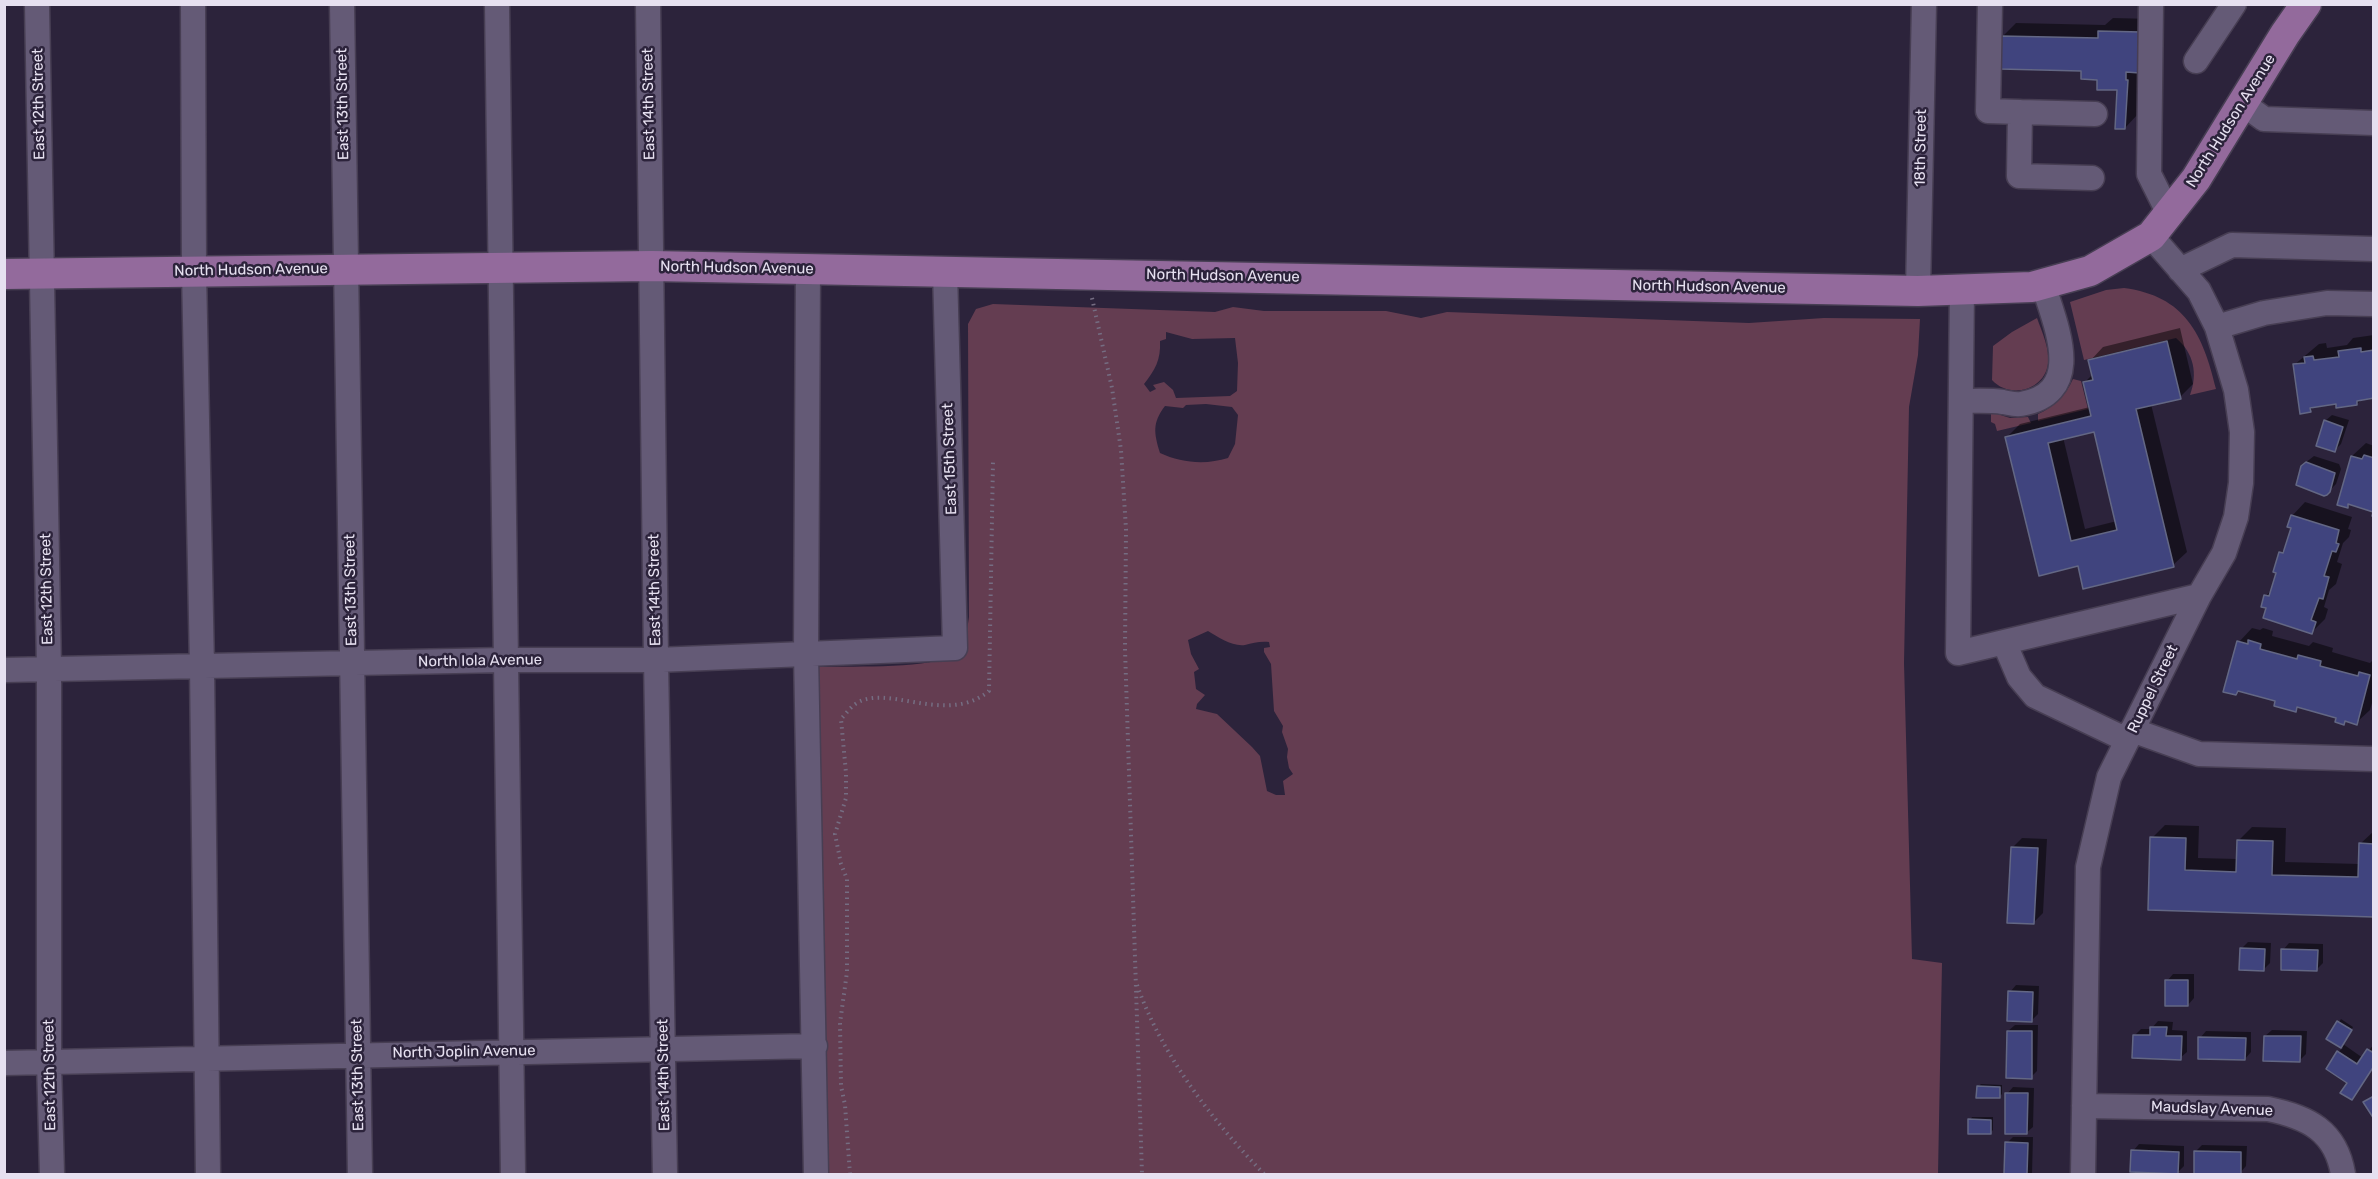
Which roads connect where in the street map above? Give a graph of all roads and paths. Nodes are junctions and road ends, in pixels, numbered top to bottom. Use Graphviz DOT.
graph roads {
  1 [pos="37,4"];
  2 [pos="193,4"];
  3 [pos="342,4"];
  4 [pos="497,4"];
  5 [pos="648,4"];
  6 [pos="1924,4"];
  7 [pos="1990,4"];
  8 [pos="2151,4"];
  9 [pos="2234,4"];
  10 [pos="2306,4"];
  11 [pos="2196,61"];
  12 [pos="2242,103"];
  13 [pos="2020,111"];
  14 [pos="2095,114"];
  15 [pos="2373,123"];
  16 [pos="2092,178"];
  17 [pos="2160,225"];
  18 [pos="2373,249"];
  19 [pos="652,266"];
  20 [pos="499,268"];
  21 [pos="346,269"];
  22 [pos="808,269"];
  23 [pos="945,270"];
  24 [pos="2180,270"];
  25 [pos="194,271"];
  26 [pos="1087,273"];
  27 [pos="4,274"];
  28 [pos="41,274"];
  29 [pos="2043,284"];
  30 [pos="1962,289"];
  31 [pos="1918,291"];
  32 [pos="2373,304"];
  33 [pos="2217,327"];
  34 [pos="1961,401"];
  35 [pos="993,461"];
  36 [pos="2199,596"];
  37 [pos="2004,642"];
  38 [pos="956,648"];
  39 [pos="806,654"];
  40 [pos="505,660"];
  41 [pos="656,660"];
  42 [pos="352,664"];
  43 [pos="202,667"];
  44 [pos="49,669"];
  45 [pos="4,670"];
  46 [pos="2130,735"];
  47 [pos="2373,759"];
  48 [pos="1136,979"];
  49 [pos="815,1046"];
  50 [pos="664,1048"];
  51 [pos="512,1051"];
  52 [pos="358,1054"];
  53 [pos="206,1058"];
  54 [pos="49,1062"];
  55 [pos="4,1063"];
  56 [pos="2084,1106"];
  57 [pos="52,1174"];
  58 [pos="208,1174"];
  59 [pos="360,1174"];
  60 [pos="513,1174"];
  61 [pos="665,1174"];
  62 [pos="816,1174"];
  63 [pos="850,1174"];
  64 [pos="1142,1174"];
  65 [pos="1264,1174"];
  66 [pos="2082,1174"];
  67 [pos="2343,1174"];
  1 -- 28 [label="street, East 12th Street"];
  2 -- 25 [label="street"];
  3 -- 21 [label="street, East 13th Street"];
  4 -- 20 [label="street"];
  5 -- 19 [label="street, East 14th Street"];
  6 -- 31 [label="street, 18th Street"];
  7 -- 13 [label="street"];
  8 -- 17 [label="street, Ruppel Street"];
  9 -- 11 [label="street"];
  10 -- 12 [label="main road, North Hudson Avenue"];
  12 -- 15 [label="street"];
  12 -- 17 [label="main road, North Hudson Avenue"];
  13 -- 14 [label="street"];
  13 -- 16 [label="street"];
  17 -- 24 [label="street, Ruppel Street"];
  17 -- 29 [label="main road, North Hudson Avenue"];
  18 -- 24 [label="street"];
  19 -- 20 [label="main road, North Hudson Avenue"];
  19 -- 22 [label="main road, North Hudson Avenue"];
  19 -- 41 [label="street, East 14th Street"];
  20 -- 21 [label="main road, North Hudson Avenue"];
  20 -- 40 [label="street"];
  21 -- 25 [label="main road, North Hudson Avenue"];
  21 -- 42 [label="street, East 13th Street"];
  22 -- 23 [label="main road, North Hudson Avenue"];
  22 -- 39 [label="street"];
  23 -- 26 [label="main road, North Hudson Avenue"];
  23 -- 38 [label="street, East 15th Street"];
  24 -- 33 [label="street, Ruppel Street"];
  25 -- 28 [label="main road, North Hudson Avenue"];
  25 -- 43 [label="street"];
  26 -- 31 [label="main road, North Hudson Avenue"];
  26 -- 48 [label="path"];
  27 -- 28 [label="main road, North Hudson Avenue"];
  28 -- 44 [label="street, East 12th Street"];
  29 -- 30 [label="main road, North Hudson Avenue"];
  29 -- 34 [label="street"];
  30 -- 31 [label="main road, North Hudson Avenue"];
  30 -- 34 [label="street"];
  32 -- 33 [label="street"];
  33 -- 36 [label="street, Ruppel Street"];
  34 -- 37 [label="street"];
  35 -- 63 [label="path"];
  36 -- 37 [label="street"];
  36 -- 46 [label="street, Ruppel Street"];
  37 -- 46 [label="street"];
  38 -- 39 [label="street, North Iola Avenue"];
  39 -- 41 [label="street, North Iola Avenue"];
  39 -- 49 [label="street"];
  40 -- 41 [label="street, North Iola Avenue"];
  40 -- 42 [label="street, North Iola Avenue"];
  40 -- 51 [label="street"];
  41 -- 50 [label="street, East 14th Street"];
  42 -- 43 [label="street, North Iola Avenue"];
  42 -- 52 [label="street, East 13th Street"];
  43 -- 44 [label="street, North Iola Avenue"];
  43 -- 53 [label="street"];
  44 -- 45 [label="street, North Iola Avenue"];
  44 -- 54 [label="street, East 12th Street"];
  46 -- 47 [label="street"];
  46 -- 56 [label="street, Ruppel Street"];
  48 -- 64 [label="path"];
  48 -- 65 [label="path"];
  49 -- 50 [label="street, North Joplin Avenue"];
  49 -- 62 [label="street"];
  50 -- 51 [label="street, North Joplin Avenue"];
  50 -- 61 [label="street, East 14th Street"];
  51 -- 52 [label="street, North Joplin Avenue"];
  51 -- 60 [label="street"];
  52 -- 53 [label="street, North Joplin Avenue"];
  52 -- 59 [label="street, East 13th Street"];
  53 -- 54 [label="street, North Joplin Avenue"];
  53 -- 58 [label="street"];
  54 -- 55 [label="street, North Joplin Avenue"];
  54 -- 57 [label="street, East 12th Street"];
  56 -- 66 [label="street, Ruppel Street"];
  56 -- 67 [label="street, Maudslay Avenue"];
}
